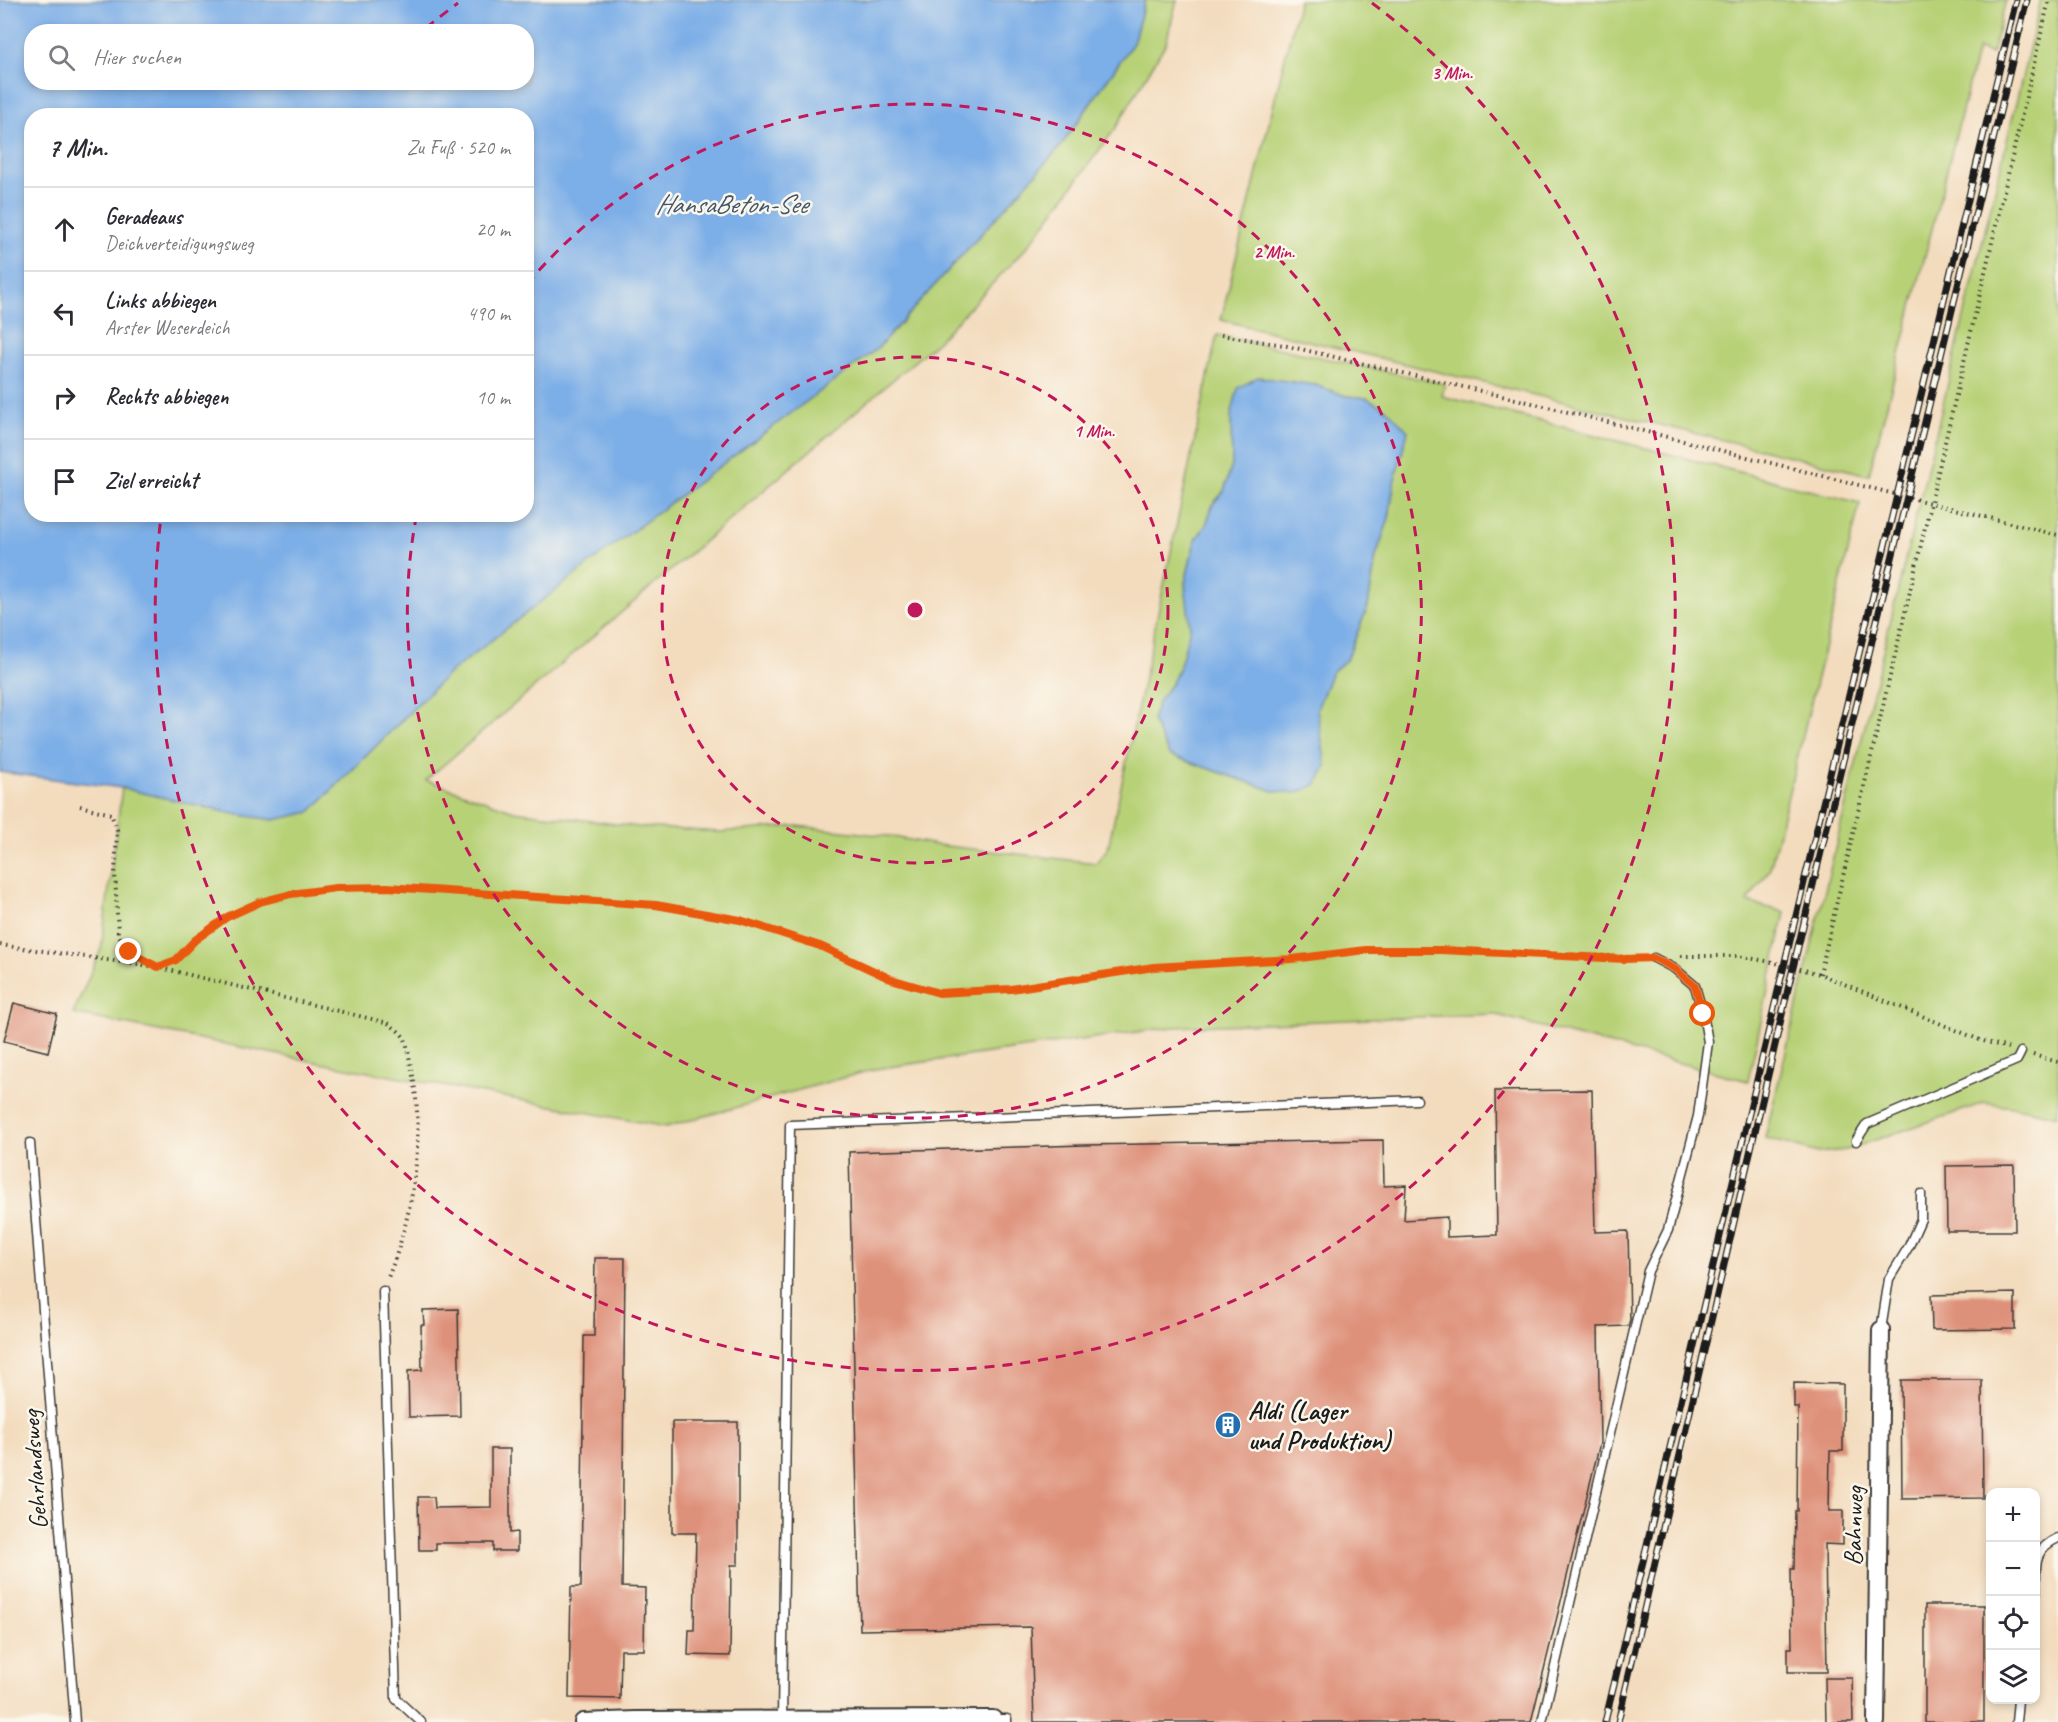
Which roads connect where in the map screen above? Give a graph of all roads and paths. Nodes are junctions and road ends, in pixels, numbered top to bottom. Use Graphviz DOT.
graph roads {
  1 [pos="2049,0"];
  2 [pos="1221,335"];
  3 [pos="1929,504"];
  4 [pos="2058,535"];
  5 [pos="80,806"];
  6 [pos="0,945"];
  7 [pos="1654,958"];
  8 [pos="158,967"];
  9 [pos="1820,974"];
  10 [pos="2021,1052"];
  11 [pos="2058,1062"];
  12 [pos="1417,1100"];
  13 [pos="1856,1141"];
  14 [pos="30,1143"];
  15 [pos="1921,1194"];
  16 [pos="382,1291"];
  17 [pos="1881,1330"];
  18 [pos="2058,1538"];
  19 [pos="2040,1549"];
  20 [pos="2018,1704"];
  21 [pos="782,1720"];
  22 [pos="636,1721"];
  23 [pos="1000,1721"];
  24 [pos="75,1722"];
  25 [pos="421,1722"];
  26 [pos="583,1722"];
  27 [pos="1542,1722"];
  28 [pos="1876,1722"];
  29 [pos="2016,1722"];
  1 -- 3 [label="path"];
  2 -- 3 [label="path"];
  3 -- 4 [label="path"];
  3 -- 9 [label="path"];
  5 -- 8 [label="path"];
  6 -- 8 [label="path"];
  7 -- 8 [label="path"];
  7 -- 9 [label="path"];
  7 -- 27 [label="lane"];
  8 -- 16 [label="path"];
  9 -- 10 [label="path"];
  10 -- 11 [label="path"];
  10 -- 13 [label="lane"];
  12 -- 21 [label="lane"];
  14 -- 24 [label="lane, Gehrlandsweg"];
  15 -- 17 [label="lane"];
  16 -- 25 [label="lane"];
  17 -- 28 [label="street, Bahnweg"];
  18 -- 19 [label="lane"];
  20 -- 29 [label="lane"];
  21 -- 22 [label="street"];
  21 -- 23 [label="street"];
  22 -- 26 [label="street"];
}
